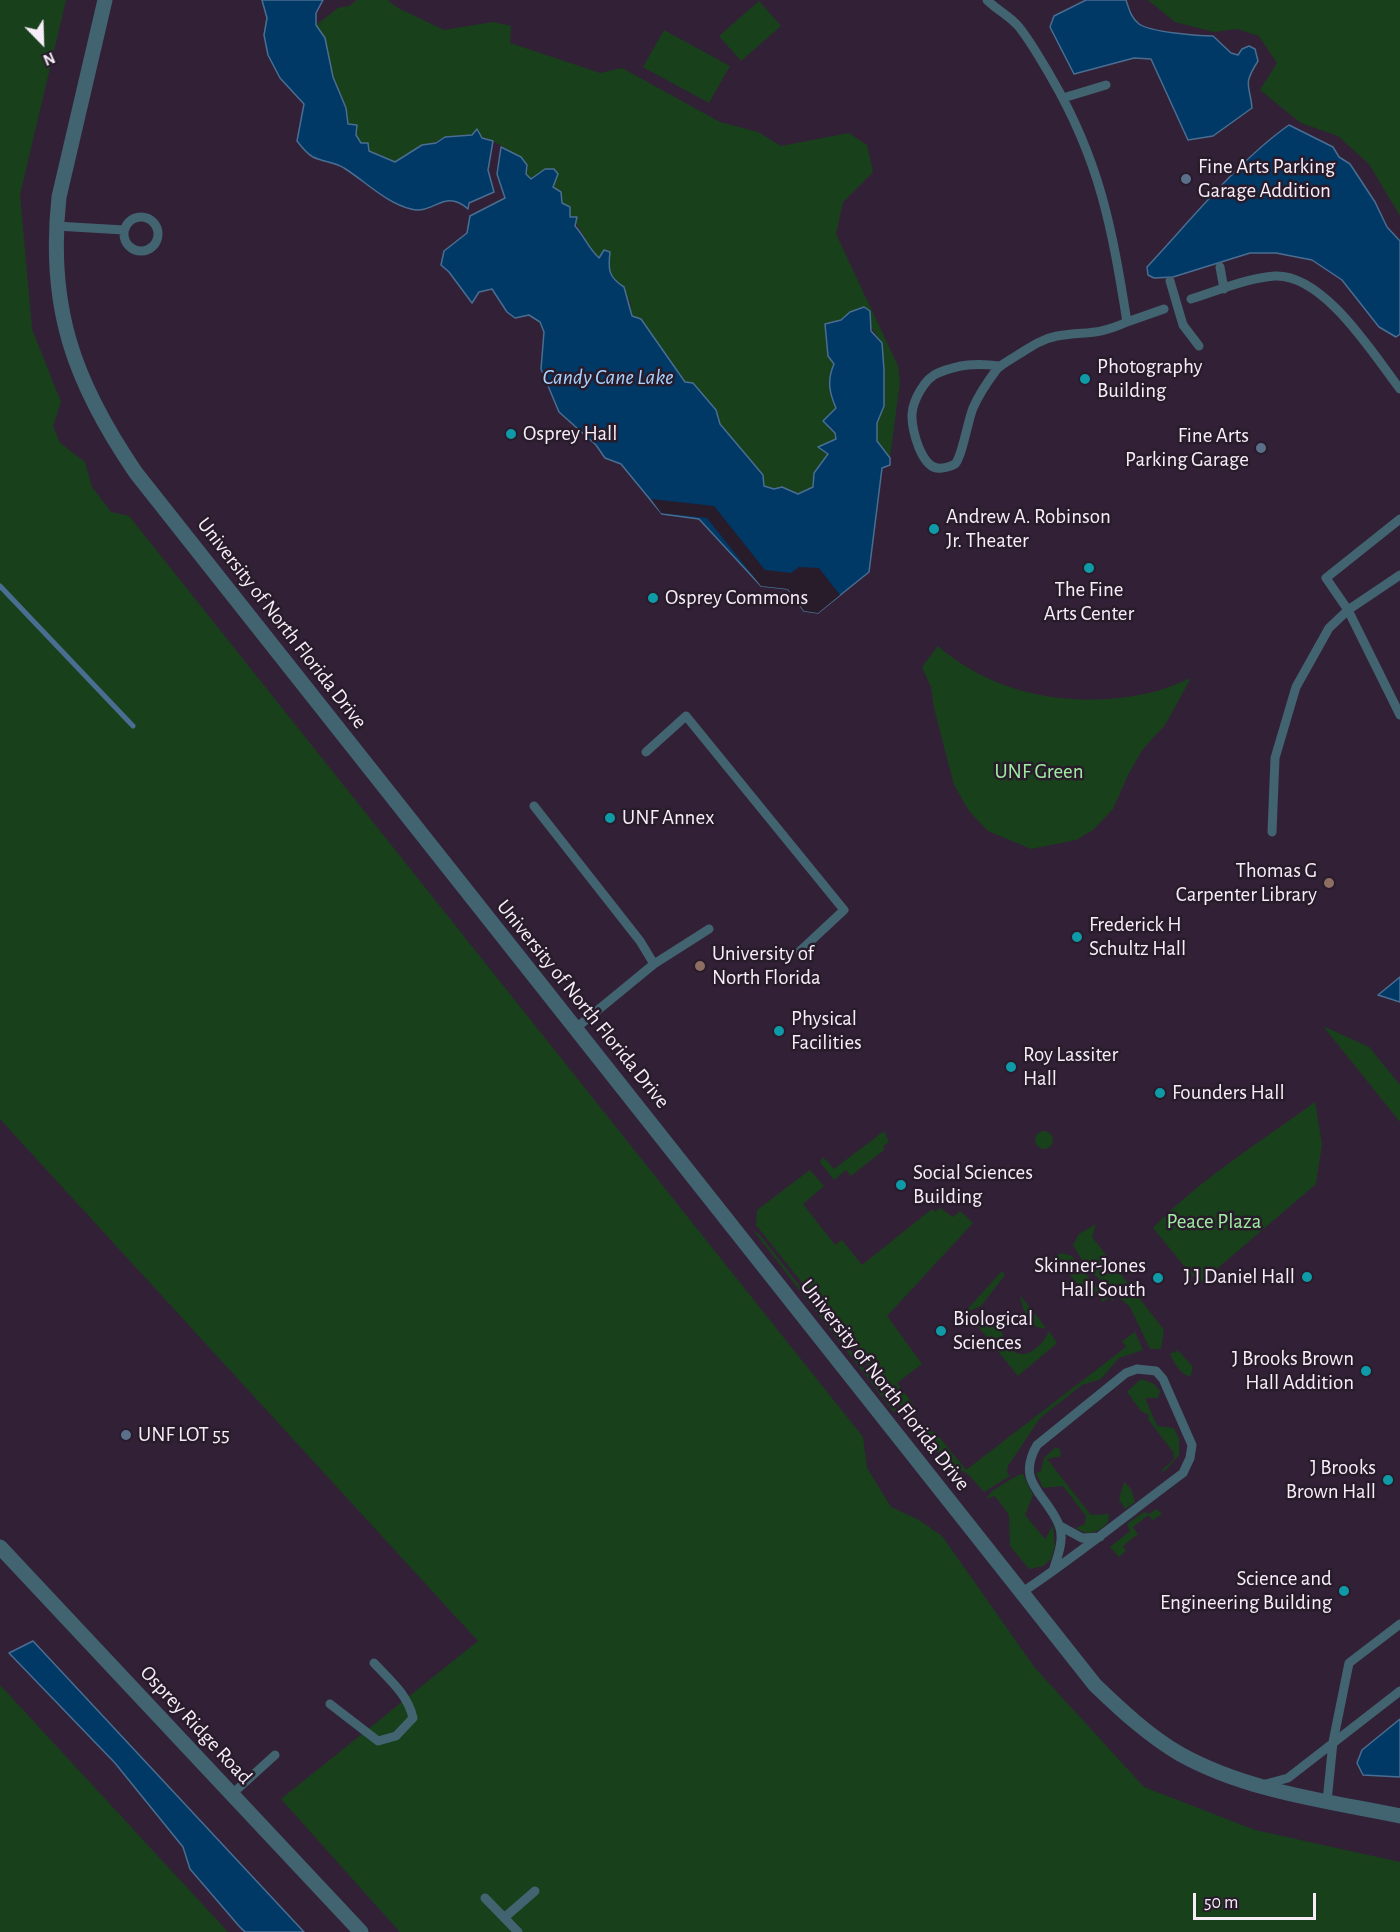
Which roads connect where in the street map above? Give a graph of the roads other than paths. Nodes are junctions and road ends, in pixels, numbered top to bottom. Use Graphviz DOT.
graph roads {
  1 [pos="105,0"];
  2 [pos="987,0"];
  3 [pos="1106,85"];
  4 [pos="1063,98"];
  5 [pos="56,226"];
  6 [pos="124,230"];
  7 [pos="1220,267"];
  8 [pos="1170,282"];
  9 [pos="1224,289"];
  10 [pos="1191,299"];
  11 [pos="1164,309"];
  12 [pos="1127,321"];
  13 [pos="1199,346"];
  14 [pos="1000,366"];
  15 [pos="1400,389"];
  16 [pos="1400,519"];
  17 [pos="1400,575"];
  18 [pos="1348,610"];
  19 [pos="1400,715"];
  20 [pos="646,752"];
  21 [pos="534,806"];
  22 [pos="1272,832"];
  23 [pos="710,929"];
  24 [pos="800,951"];
  25 [pos="654,964"];
  26 [pos="576,1029"];
  27 [pos="1060,1526"];
  28 [pos="1101,1537"];
  29 [pos="0,1547"];
  30 [pos="1053,1572"];
  31 [pos="1021,1593"];
  32 [pos="1400,1624"];
  33 [pos="374,1663"];
  34 [pos="1400,1690"];
  35 [pos="330,1704"];
  36 [pos="1333,1742"];
  37 [pos="275,1755"];
  38 [pos="1261,1785"];
  39 [pos="232,1794"];
  40 [pos="1327,1801"];
  41 [pos="1400,1816"];
  42 [pos="535,1891"];
  43 [pos="485,1898"];
  44 [pos="504,1918"];
  45 [pos="361,1932"];
  46 [pos="518,1932"];
  1 -- 5 [label="street, University of North Florida Drive"];
  2 -- 4 [label="lane"];
  3 -- 4 [label="lane"];
  4 -- 12 [label="lane"];
  5 -- 6 [label="lane"];
  5 -- 26 [label="street, University of North Florida Drive"];
  7 -- 9 [label="lane"];
  8 -- 13 [label="lane, bridge"];
  9 -- 10 [label="lane"];
  9 -- 15 [label="lane"];
  11 -- 12 [label="lane"];
  12 -- 14 [label="lane"];
  14 -- 14 [label="lane"];
  16 -- 18 [label="lane"];
  17 -- 18 [label="lane"];
  18 -- 19 [label="lane"];
  18 -- 22 [label="lane"];
  20 -- 24 [label="lane"];
  21 -- 25 [label="lane"];
  23 -- 25 [label="lane"];
  25 -- 26 [label="lane"];
  26 -- 31 [label="street, University of North Florida Drive"];
  27 -- 28 [label="lane"];
  27 -- 28 [label="lane"];
  27 -- 30 [label="lane"];
  28 -- 30 [label="lane"];
  29 -- 39 [label="street, Osprey Ridge Road"];
  30 -- 31 [label="lane"];
  31 -- 38 [label="street, University of North Florida Drive"];
  32 -- 36 [label="lane"];
  33 -- 35 [label="lane"];
  34 -- 36 [label="lane"];
  36 -- 38 [label="lane"];
  36 -- 40 [label="lane"];
  37 -- 39 [label="lane"];
  38 -- 40 [label="street, University of North Florida Drive"];
  39 -- 45 [label="street, Osprey Ridge Road"];
  40 -- 41 [label="street, University of North Florida Drive"];
  42 -- 44 [label="lane"];
  43 -- 44 [label="lane"];
  44 -- 46 [label="lane"];
}
